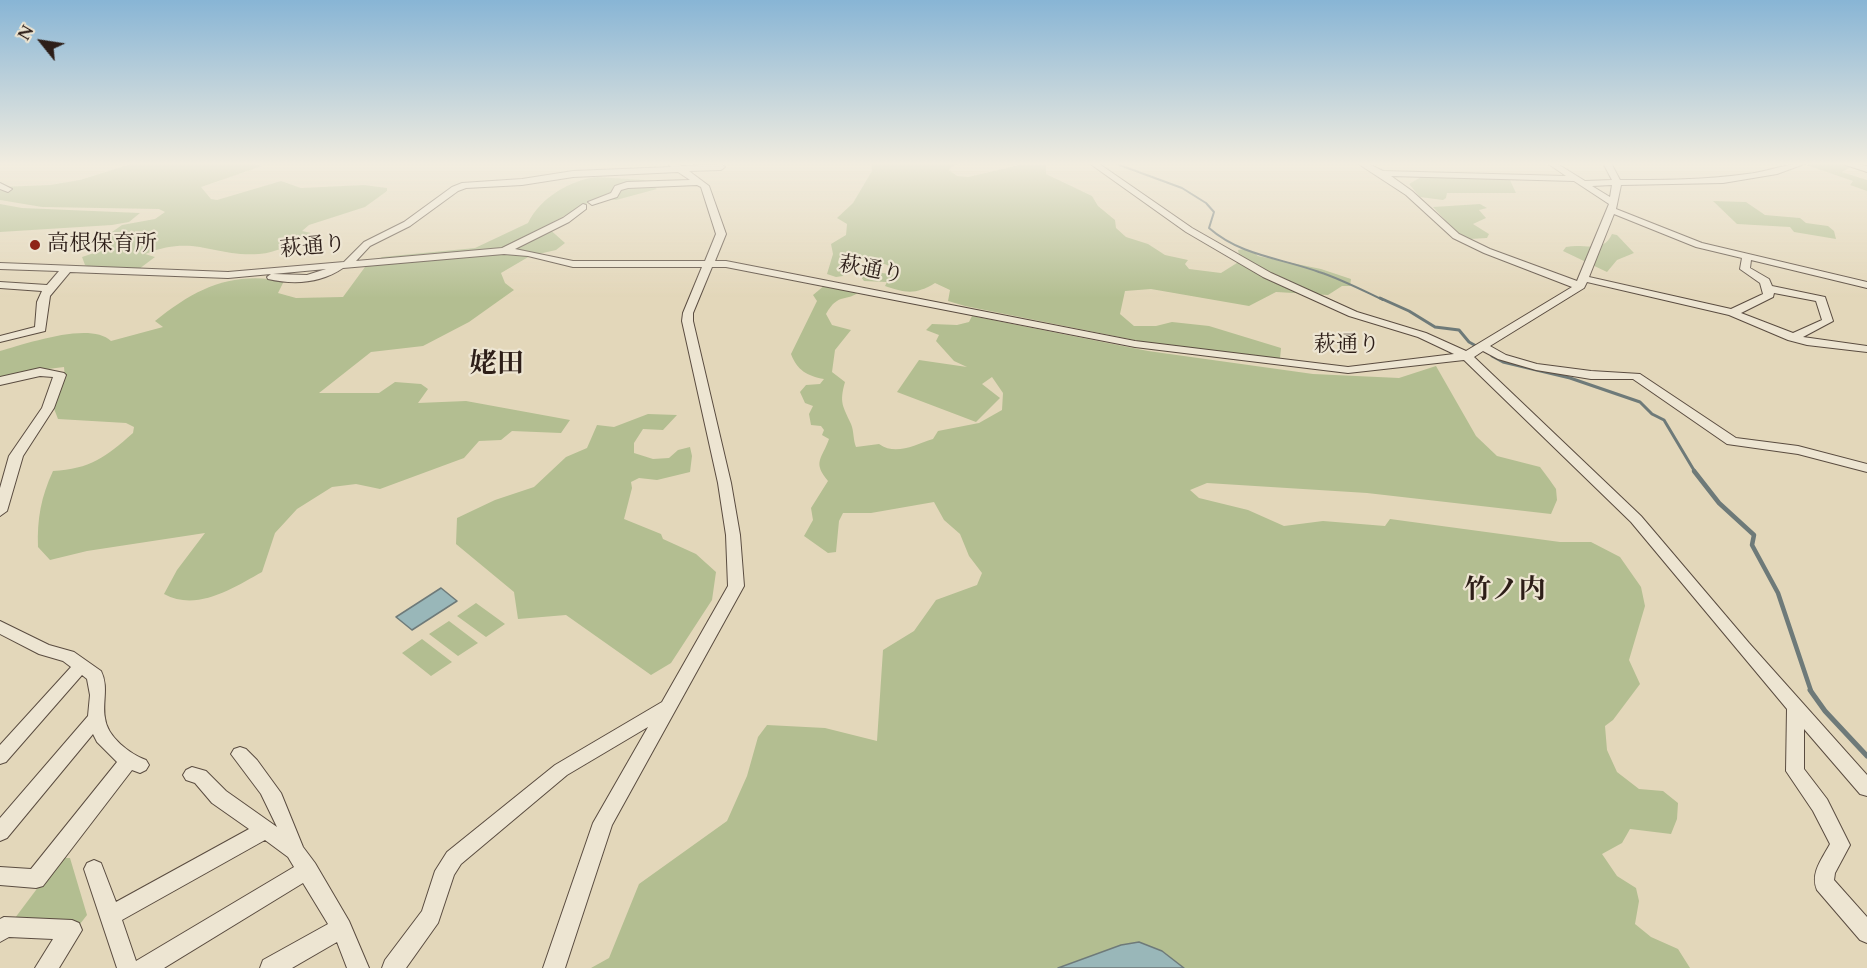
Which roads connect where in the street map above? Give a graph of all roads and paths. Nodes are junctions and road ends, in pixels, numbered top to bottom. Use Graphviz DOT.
graph roads {
  1 [pos="429,208"];
  2 [pos="582,208"];
  3 [pos="711,208"];
  4 [pos="1158,208"];
  5 [pos="1427,208"];
  6 [pos="1613,208"];
  7 [pos="1616,208"];
  8 [pos="504,251"];
  9 [pos="1747,256"];
  10 [pos="710,262"];
  11 [pos="344,265"];
  12 [pos="0,266"];
  13 [pos="66,270"];
  14 [pos="1583,282"];
  15 [pos="0,285"];
  16 [pos="1867,285"];
  17 [pos="48,288"];
  18 [pos="1769,289"];
  19 [pos="1732,313"];
  20 [pos="1792,338"];
  21 [pos="0,339"];
  22 [pos="1483,347"];
  23 [pos="1867,349"];
  24 [pos="1467,356"];
  25 [pos="0,381"];
  26 [pos="1867,468"];
  27 [pos="0,511"];
  28 [pos="0,627"];
  29 [pos="80,667"];
  30 [pos="1796,706"];
  31 [pos="665,708"];
  32 [pos="96,718"];
  33 [pos="240,754"];
  34 [pos="0,757"];
  35 [pos="192,775"];
  36 [pos="1867,788"];
  37 [pos="264,831"];
  38 [pos="0,832"];
  39 [pos="295,851"];
  40 [pos="94,869"];
  41 [pos="308,869"];
  42 [pos="0,876"];
  43 [pos="110,916"];
  44 [pos="342,928"];
  45 [pos="0,932"];
  46 [pos="1867,933"];
  47 [pos="46,968"];
  48 [pos="128,968"];
  49 [pos="144,968"];
  50 [pos="271,968"];
  51 [pos="358,968"];
  52 [pos="393,968"];
  53 [pos="554,968"];
  1 -- 11 [label="street"];
  2 -- 8 [label="street"];
  3 -- 10 [label="street"];
  4 -- 24 [label="street"];
  5 -- 14 [label="street"];
  6 -- 14 [label="street"];
  7 -- 9 [label="street"];
  8 -- 10 [label="street, 萩通り"];
  8 -- 11 [label="street, 萩通り"];
  9 -- 16 [label="street"];
  9 -- 18 [label="street"];
  10 -- 24 [label="street, 萩通り"];
  10 -- 31 [label="street"];
  11 -- 13 [label="street, 萩通り"];
  12 -- 13 [label="street, 萩通り"];
  13 -- 17 [label="street"];
  14 -- 19 [label="street"];
  14 -- 22 [label="street, 萩通り"];
  15 -- 17 [label="street"];
  17 -- 21 [label="street"];
  18 -- 19 [label="street"];
  18 -- 20 [label="street"];
  19 -- 20 [label="street"];
  20 -- 23 [label="street"];
  22 -- 24 [label="street, 萩通り"];
  22 -- 26 [label="street"];
  24 -- 30 [label="street"];
  25 -- 27 [label="street"];
  28 -- 29 [label="street"];
  29 -- 32 [label="street"];
  29 -- 34 [label="street"];
  30 -- 36 [label="street"];
  30 -- 46 [label="street"];
  31 -- 52 [label="street"];
  31 -- 53 [label="street"];
  32 -- 38 [label="street"];
  32 -- 42 [label="street"];
  33 -- 39 [label="street"];
  35 -- 37 [label="street"];
  37 -- 39 [label="street"];
  37 -- 43 [label="street"];
  39 -- 41 [label="street"];
  40 -- 43 [label="street"];
  41 -- 44 [label="street"];
  41 -- 49 [label="street"];
  43 -- 48 [label="street"];
  44 -- 50 [label="street"];
  44 -- 51 [label="street"];
  45 -- 47 [label="street"];
}
